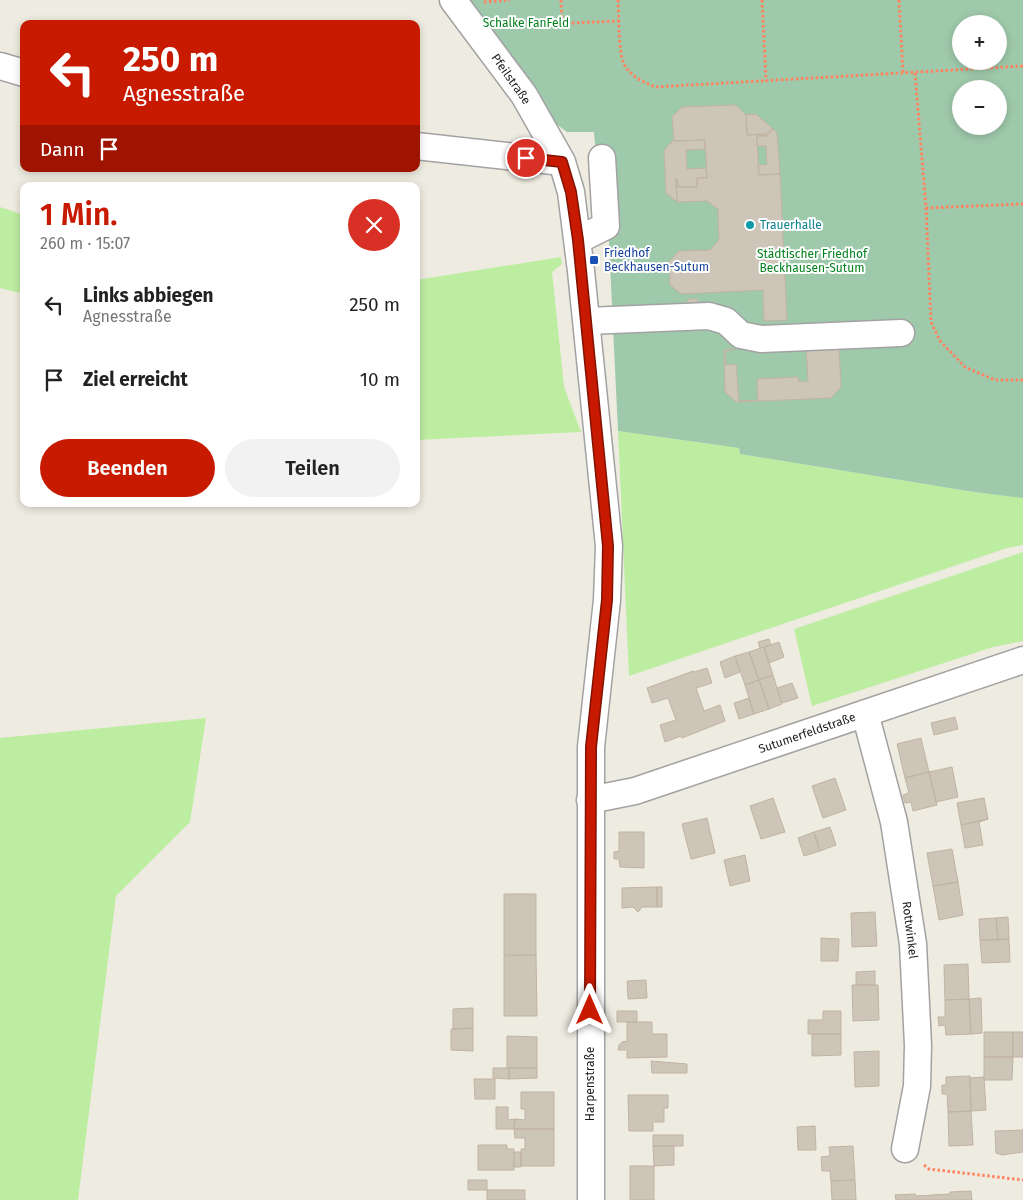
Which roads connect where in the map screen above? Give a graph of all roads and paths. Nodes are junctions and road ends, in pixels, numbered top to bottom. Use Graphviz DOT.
graph roads {
  1 [pos="453,0"];
  2 [pos="510,0"];
  3 [pos="561,0"];
  4 [pos="618,0"];
  5 [pos="762,0"];
  6 [pos="899,0"];
  7 [pos="482,1"];
  8 [pos="488,8"];
  9 [pos="497,20"];
  10 [pos="619,21"];
  11 [pos="562,24"];
  12 [pos="0,66"];
  13 [pos="1023,66"];
  14 [pos="20,73"];
  15 [pos="915,73"];
  16 [pos="903,74"];
  17 [pos="766,81"];
  18 [pos="420,146"];
  19 [pos="602,158"];
  20 [pos="562,162"];
  21 [pos="1023,204"];
  22 [pos="926,208"];
  23 [pos="578,240"];
  24 [pos="587,322"];
  25 [pos="901,333"];
  26 [pos="1023,380"];
  27 [pos="1023,660"];
  28 [pos="865,713"];
  29 [pos="590,800"];
  30 [pos="905,1149"];
  31 [pos="1023,1180"];
  32 [pos="591,1200"];
  1 -- 20 [label="street, Pfeilstraße"];
  2 -- 7 [label="path"];
  3 -- 11 [label="path"];
  4 -- 10 [label="path"];
  5 -- 17 [label="path"];
  6 -- 16 [label="path"];
  7 -- 8 [label="path"];
  9 -- 11 [label="path"];
  10 -- 11 [label="path"];
  10 -- 17 [label="path"];
  12 -- 14 [label="street"];
  13 -- 15 [label="path"];
  15 -- 16 [label="path"];
  15 -- 22 [label="path"];
  16 -- 17 [label="path"];
  18 -- 20 [label="street"];
  19 -- 23 [label="street"];
  20 -- 23 [label="street, Harpenstraße"];
  21 -- 22 [label="path"];
  22 -- 26 [label="path"];
  23 -- 24 [label="street, Harpenstraße"];
  24 -- 25 [label="street"];
  24 -- 29 [label="street, Harpenstraße"];
  27 -- 28 [label="street, Sutumerfeldstraße"];
  28 -- 29 [label="street, Sutumerfeldstraße"];
  28 -- 30 [label="street, Rottwinkel"];
  29 -- 32 [label="street, Harpenstraße"];
  30 -- 31 [label="path"];
}
